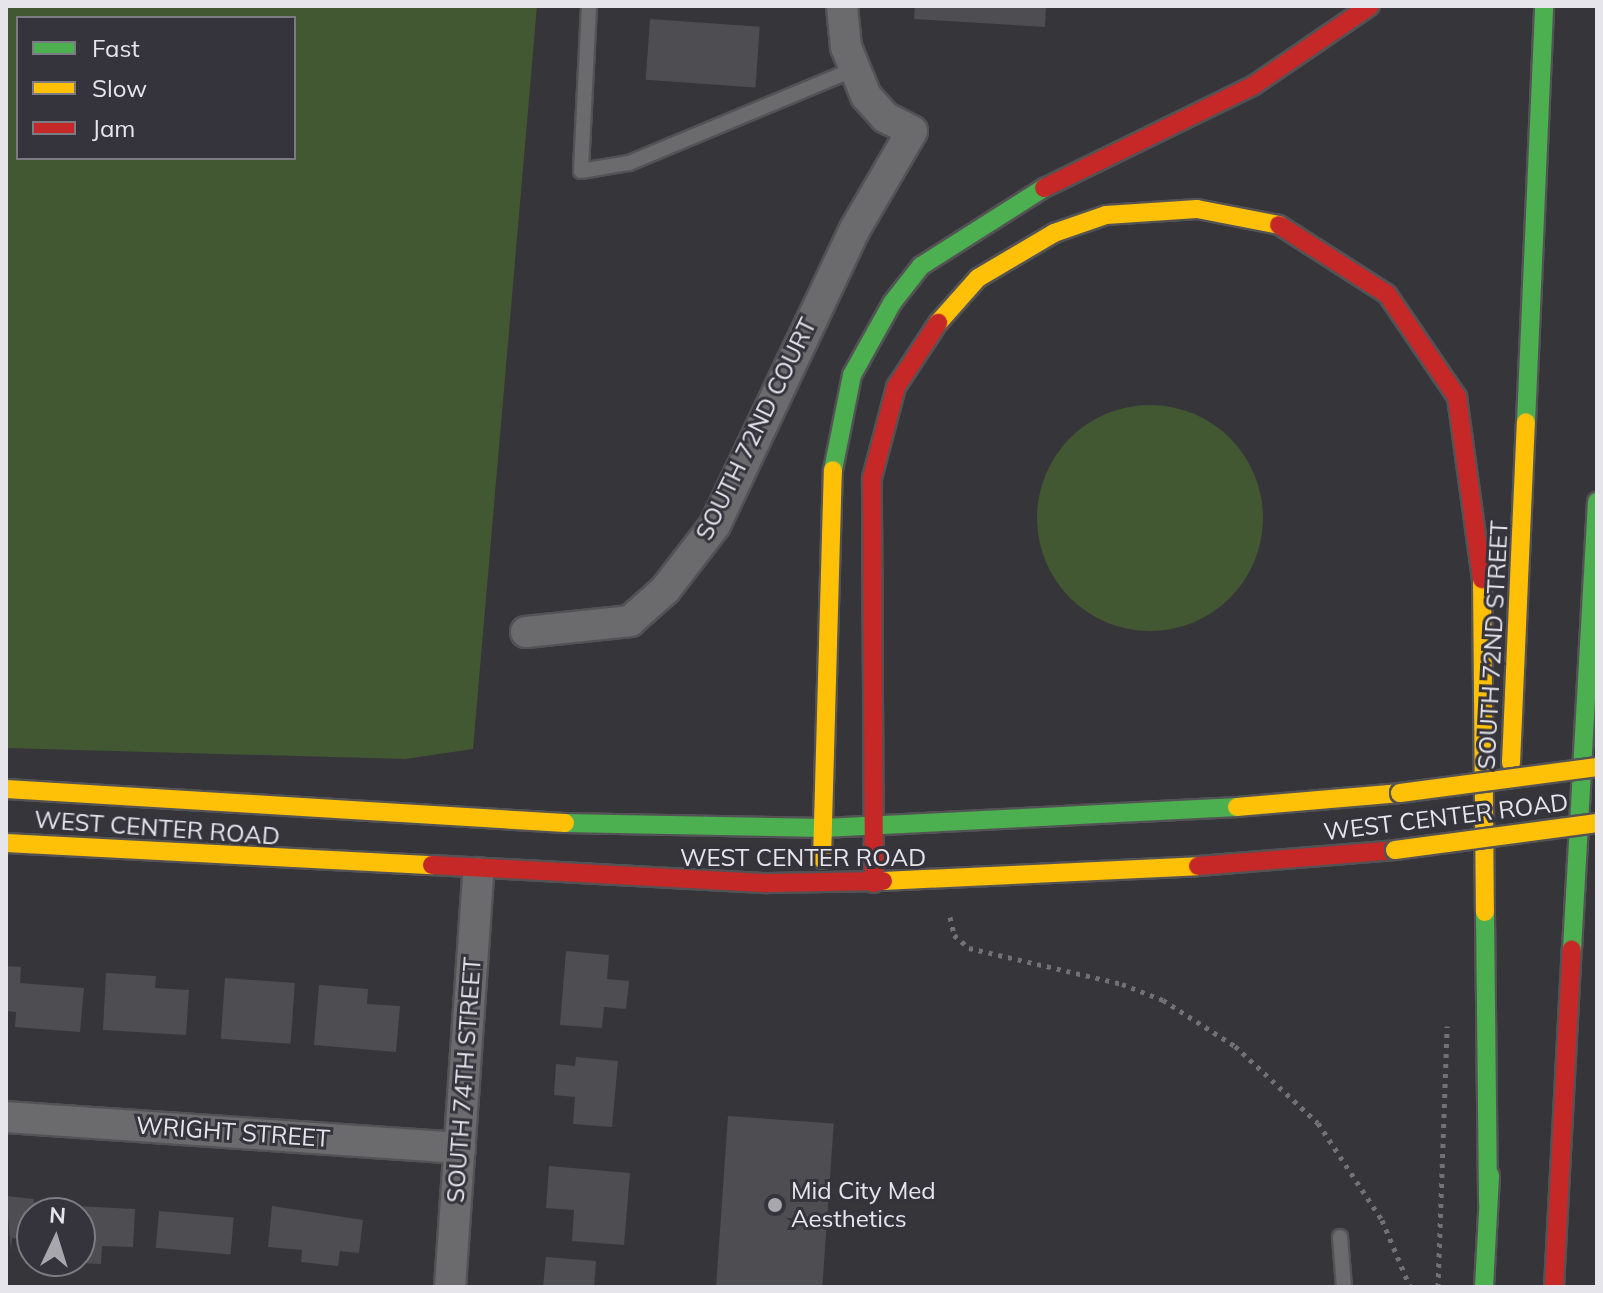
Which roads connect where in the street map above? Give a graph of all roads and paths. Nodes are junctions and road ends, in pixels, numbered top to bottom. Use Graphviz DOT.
graph roads {
  1 [pos="589,6"];
  2 [pos="842,6"];
  3 [pos="1370,6"];
  4 [pos="1544,6"];
  5 [pos="852,70"];
  6 [pos="1597,502"];
  7 [pos="526,632"];
  8 [pos="1597,767"];
  9 [pos="6,789"];
  10 [pos="1597,823"];
  11 [pos="872,827"];
  12 [pos="824,828"];
  13 [pos="6,843"];
  14 [pos="478,873"];
  15 [pos="874,883"];
  16 [pos="820,884"];
  17 [pos="950,908"];
  18 [pos="6,1117"];
  19 [pos="460,1148"];
  20 [pos="1488,1202"];
  21 [pos="1340,1237"];
  22 [pos="450,1287"];
  23 [pos="1344,1287"];
  24 [pos="1410,1287"];
  25 [pos="1484,1287"];
  26 [pos="1554,1287"];
  1 -- 5 [label="lane"];
  2 -- 5 [label="street"];
  3 -- 12 [label="main road"];
  4 -- 20 [label="main road, SOUTH 72ND STREET"];
  5 -- 7 [label="street, SOUTH 72ND COURT"];
  6 -- 26 [label="main road"];
  8 -- 11 [label="main road, WEST CENTER ROAD, bridge"];
  9 -- 12 [label="main road, WEST CENTER ROAD"];
  10 -- 15 [label="main road, WEST CENTER ROAD, bridge"];
  11 -- 12 [label="main road, WEST CENTER ROAD"];
  11 -- 15 [label="main road"];
  11 -- 20 [label="main road"];
  12 -- 16 [label="main road"];
  13 -- 14 [label="main road, WEST CENTER ROAD"];
  14 -- 16 [label="main road, WEST CENTER ROAD"];
  14 -- 19 [label="street, SOUTH 74TH STREET"];
  15 -- 16 [label="main road, WEST CENTER ROAD"];
  17 -- 24 [label="path"];
  18 -- 19 [label="street, WRIGHT STREET"];
  19 -- 22 [label="street, SOUTH 74TH STREET"];
  20 -- 25 [label="main road, SOUTH 72ND STREET"];
  21 -- 23 [label="lane"];
}
